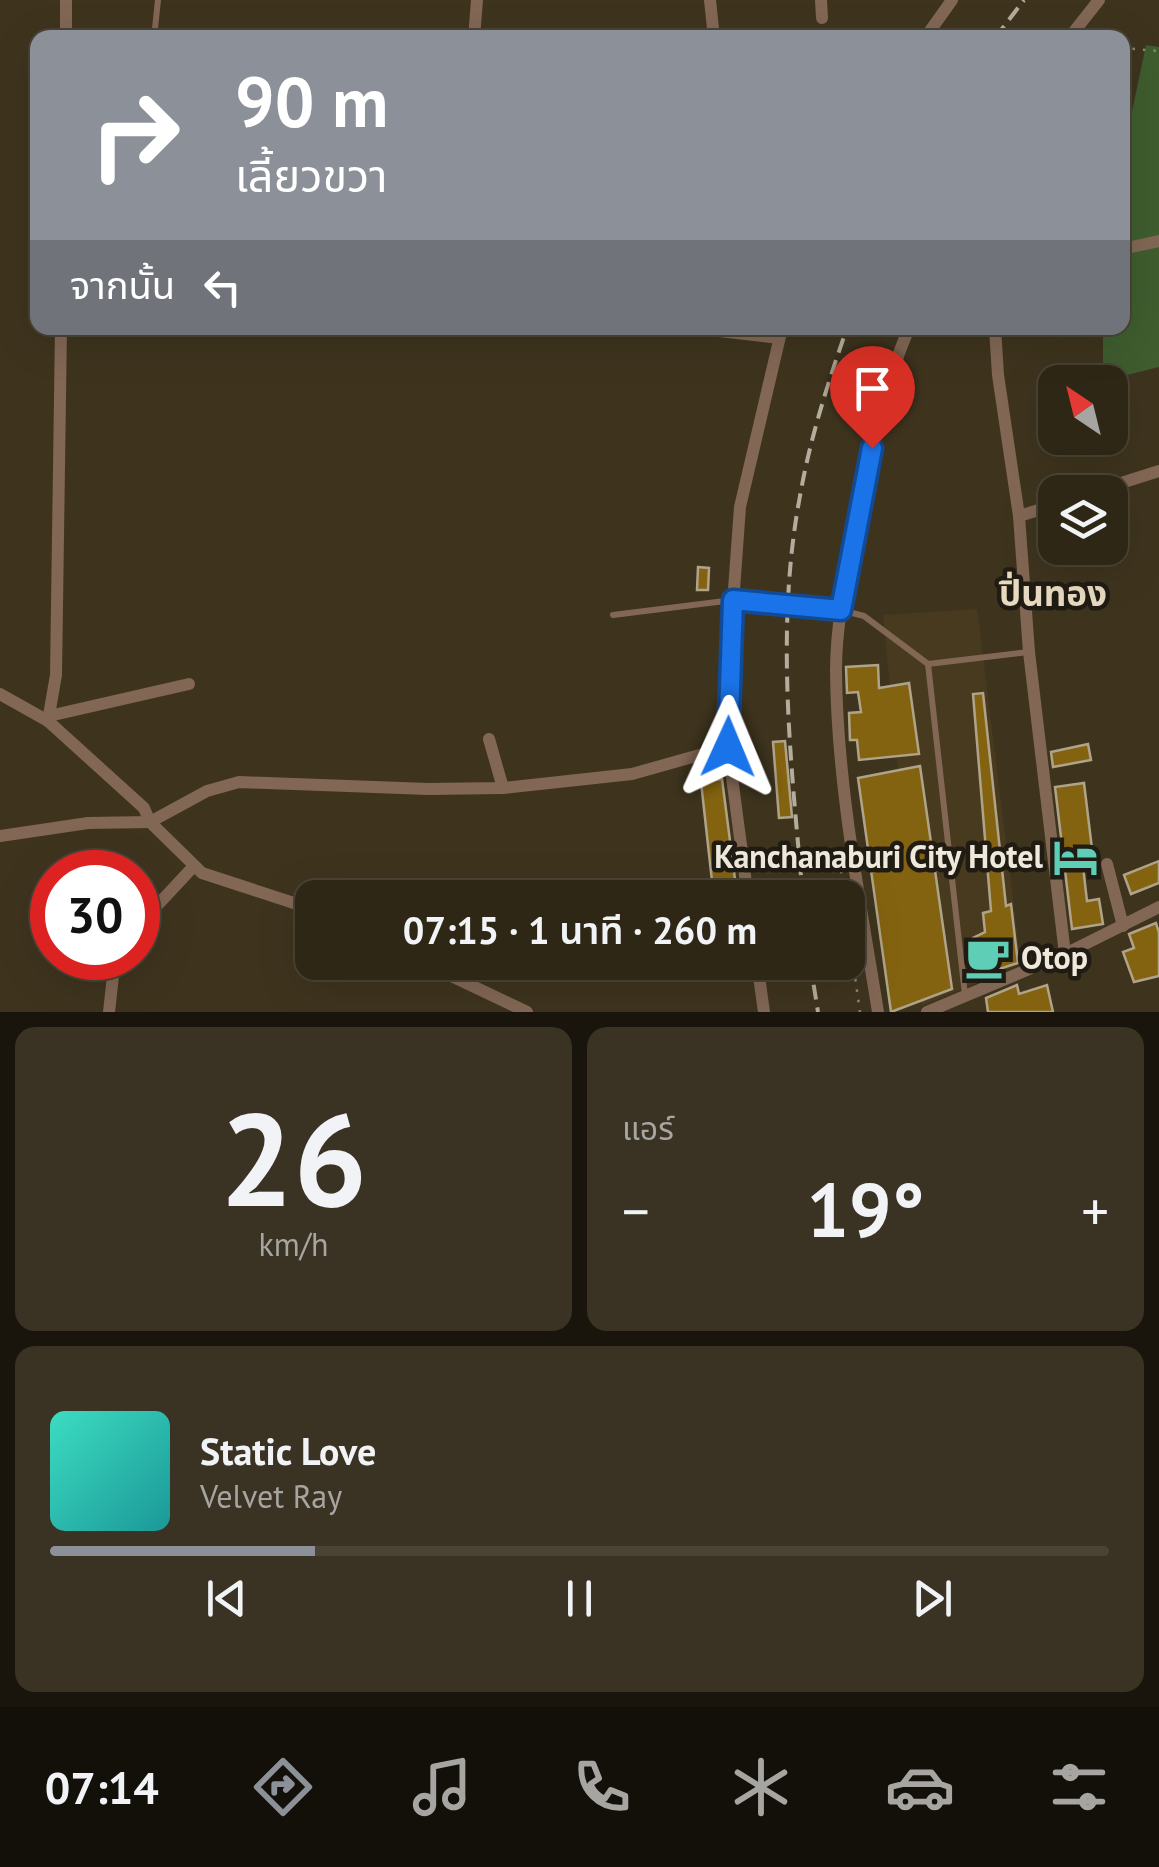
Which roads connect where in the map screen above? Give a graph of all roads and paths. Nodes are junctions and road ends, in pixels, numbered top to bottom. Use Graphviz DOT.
graph roads {
  1 [pos="66,0"];
  2 [pos="158,0"];
  3 [pos="477,0"];
  4 [pos="710,0"];
  5 [pos="816,0"];
  6 [pos="952,0"];
  7 [pos="1099,0"];
  8 [pos="822,18"];
  9 [pos="66,30"];
  10 [pos="155,30"];
  11 [pos="475,30"];
  12 [pos="713,30"];
  13 [pos="931,30"];
  14 [pos="1075,30"];
  15 [pos="1130,49"];
  16 [pos="1159,51"];
  17 [pos="1159,240"];
  18 [pos="1130,247"];
  19 [pos="61,335"];
  20 [pos="781,335"];
  21 [pos="907,335"];
  22 [pos="995,335"];
  23 [pos="1159,471"];
  24 [pos="1128,481"];
  25 [pos="1038,510"];
  26 [pos="1019,516"];
  27 [pos="733,600"];
  28 [pos="841,610"];
  29 [pos="613,615"];
  30 [pos="1029,652"];
  31 [pos="928,664"];
  32 [pos="189,684"];
  33 [pos="0,694"];
  34 [pos="49,719"];
  35 [pos="489,738"];
  36 [pos="728,747"];
  37 [pos="503,788"];
  38 [pos="150,822"];
  39 [pos="0,836"];
  40 [pos="1107,864"];
  41 [pos="193,867"];
  42 [pos="746,880"];
  43 [pos="160,902"];
  44 [pos="295,903"];
  45 [pos="1159,907"];
  46 [pos="1123,926"];
  47 [pos="1064,954"];
  48 [pos="113,980"];
  49 [pos="460,980"];
  50 [pos="760,980"];
  51 [pos="855,980"];
  52 [pos="965,996"];
  53 [pos="109,1012"];
  54 [pos="527,1012"];
  55 [pos="764,1012"];
  56 [pos="860,1012"];
  57 [pos="878,1012"];
  58 [pos="926,1012"];
  1 -- 9 [label="street"];
  2 -- 10 [label="lane"];
  3 -- 11 [label="street"];
  4 -- 12 [label="street"];
  5 -- 8 [label="street"];
  6 -- 13 [label="street"];
  7 -- 14 [label="street"];
  15 -- 16 [label="path"];
  17 -- 18 [label="street"];
  19 -- 34 [label="street"];
  20 -- 27 [label="street"];
  21 -- 28 [label="street"];
  22 -- 26 [label="street"];
  23 -- 24 [label="street"];
  25 -- 26 [label="street"];
  26 -- 30 [label="street"];
  27 -- 28 [label="street"];
  27 -- 29 [label="lane"];
  27 -- 36 [label="street"];
  28 -- 31 [label="lane"];
  28 -- 57 [label="street"];
  30 -- 31 [label="lane"];
  30 -- 47 [label="street"];
  31 -- 52 [label="lane"];
  32 -- 34 [label="street"];
  33 -- 34 [label="street"];
  34 -- 38 [label="street"];
  35 -- 37 [label="street"];
  36 -- 37 [label="street"];
  36 -- 42 [label="street"];
  37 -- 38 [label="street"];
  38 -- 39 [label="street"];
  38 -- 41 [label="street"];
  40 -- 46 [label="street"];
  41 -- 43 [label="street"];
  41 -- 44 [label="street"];
  45 -- 46 [label="street"];
  46 -- 47 [label="street"];
  47 -- 52 [label="street"];
  48 -- 53 [label="street"];
  49 -- 54 [label="street"];
  50 -- 55 [label="street"];
  51 -- 56 [label="path"];
  52 -- 58 [label="street"];
}
